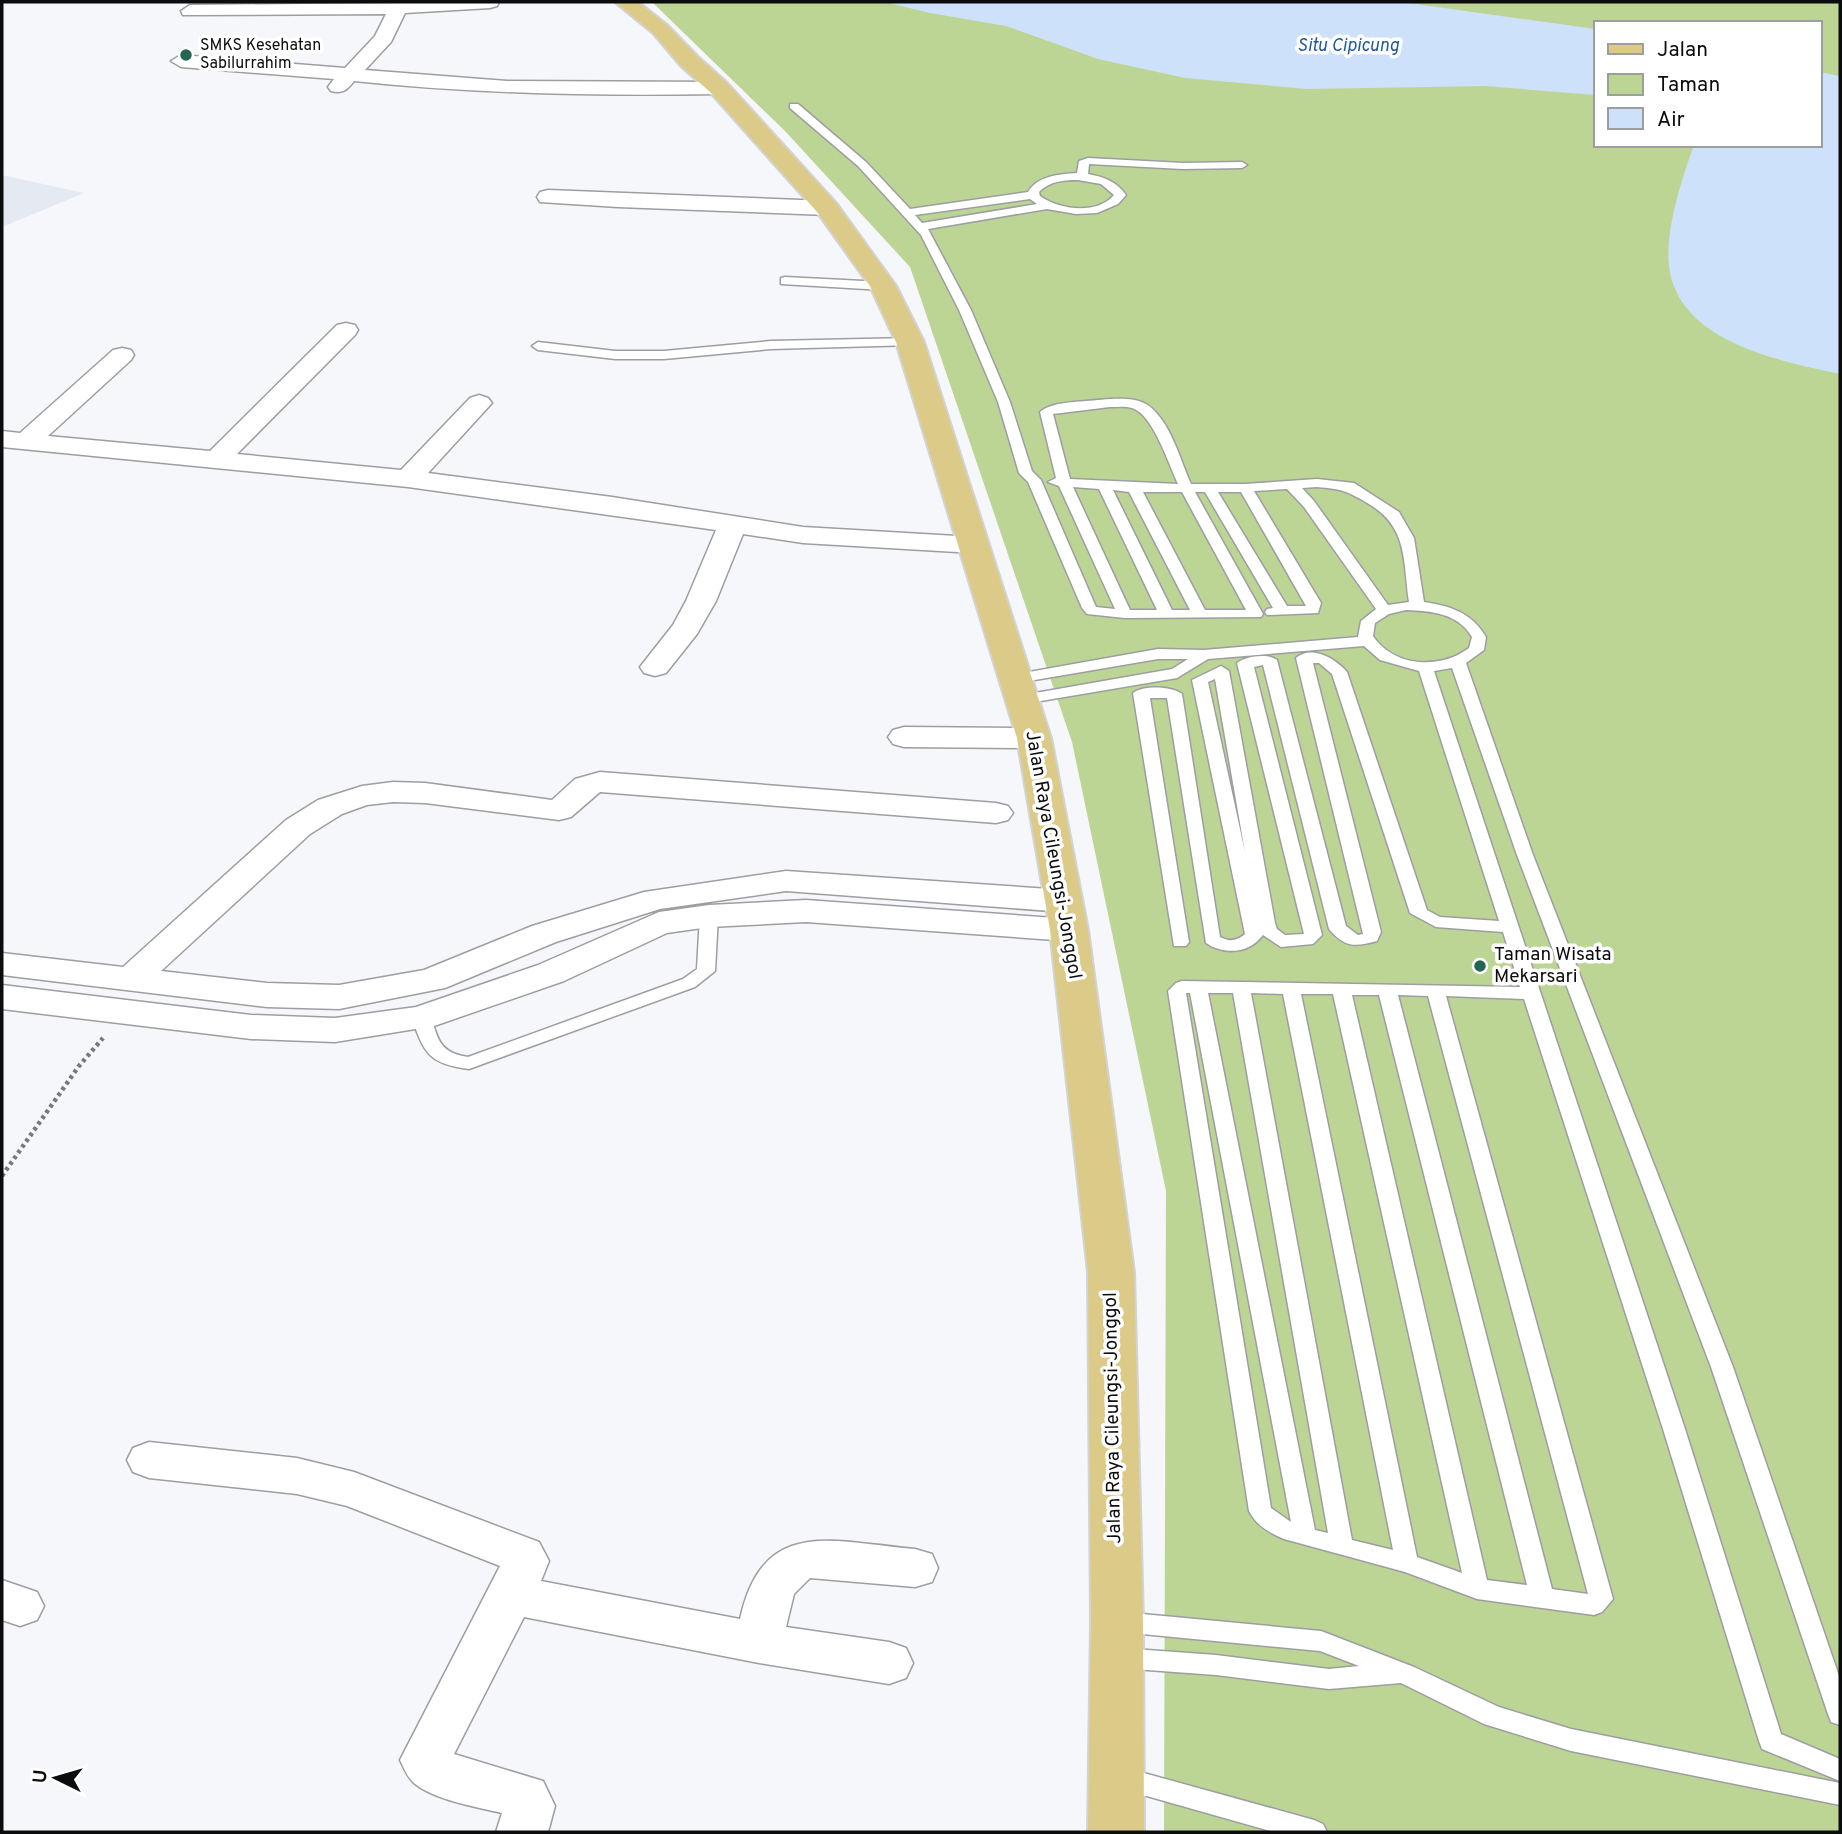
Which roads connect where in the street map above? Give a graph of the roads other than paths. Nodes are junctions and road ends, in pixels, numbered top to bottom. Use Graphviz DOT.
graph roads {
  1 [pos="490,2"];
  2 [pos="625,2"];
  3 [pos="395,4"];
  4 [pos="190,11"];
  5 [pos="181,61"];
  6 [pos="350,76"];
  7 [pos="719,88"];
  8 [pos="335,90"];
  9 [pos="794,106"];
  10 [pos="1242,165"];
  11 [pos="1082,177"];
  12 [pos="1033,195"];
  13 [pos="548,197"];
  14 [pos="1047,206"];
  15 [pos="827,208"];
  16 [pos="907,213"];
  17 [pos="919,227"];
  18 [pos="785,281"];
  19 [pos="883,286"];
  20 [pos="346,330"];
  21 [pos="910,342"];
  22 [pos="538,346"];
  23 [pos="122,355"];
  24 [pos="479,403"];
  25 [pos="13,441"];
  26 [pos="216,461"];
  27 [pos="408,479"];
  28 [pos="1034,480"];
  29 [pos="1064,483"];
  30 [pos="1104,486"];
  31 [pos="1292,486"];
  32 [pos="1186,487"];
  33 [pos="1134,488"];
  34 [pos="1209,488"];
  35 [pos="1245,488"];
  36 [pos="732,526"];
  37 [pos="974,545"];
  38 [pos="1417,606"];
  39 [pos="1384,610"];
  40 [pos="1282,611"];
  41 [pos="1125,614"];
  42 [pos="1167,614"];
  43 [pos="1256,614"];
  44 [pos="1200,615"];
  45 [pos="1367,641"];
  46 [pos="1204,654"];
  47 [pos="1304,658"];
  48 [pos="1269,660"];
  49 [pos="1245,663"];
  50 [pos="1458,663"];
  51 [pos="655,667"];
  52 [pos="1424,667"];
  53 [pos="1221,671"];
  54 [pos="1200,680"];
  55 [pos="1020,689"];
  56 [pos="1174,694"];
  57 [pos="904,737"];
  58 [pos="1034,738"];
  59 [pos="996,813"];
  60 [pos="709,916"];
  61 [pos="1066,916"];
  62 [pos="1510,927"];
  63 [pos="1180,942"];
  64 [pos="2,964"];
  65 [pos="1198,987"];
  66 [pos="1241,988"];
  67 [pos="1291,988"];
  68 [pos="1341,988"];
  69 [pos="1387,989"];
  70 [pos="1435,990"];
  71 [pos="1532,993"];
  72 [pos="127,997"];
  73 [pos="2,998"];
  74 [pos="421,1018"];
  75 [pos="149,1460"];
  76 [pos="1305,1536"];
  77 [pos="1342,1547"];
  78 [pos="1407,1563"];
  79 [pos="915,1568"];
  80 [pos="1477,1589"];
  81 [pos="512,1595"];
  82 [pos="1542,1597"];
  83 [pos="1117,1640"];
  84 [pos="759,1643"];
  85 [pos="889,1663"];
  86 [pos="1405,1674"];
  87 [pos="1840,1714"];
  88 [pos="1840,1770"];
  89 [pos="1116,1777"];
  90 [pos="1840,1794"];
  91 [pos="1285,1829"];
  92 [pos="522,1832"];
  93 [pos="1116,1832"];
  94 [pos="1314,1832"];
  1 -- 3 [label="street"];
  2 -- 7 [label="main road, Jalan Raya Cileungsi-Jonggol"];
  3 -- 4 [label="street"];
  3 -- 6 [label="street"];
  5 -- 6 [label="street"];
  6 -- 7 [label="street"];
  6 -- 8 [label="street"];
  7 -- 15 [label="main road, Jalan Raya Cileungsi-Jonggol"];
  9 -- 16 [label="lane"];
  10 -- 11 [label="lane"];
  11 -- 12 [label="lane"];
  11 -- 14 [label="lane"];
  12 -- 14 [label="lane"];
  12 -- 16 [label="lane"];
  13 -- 15 [label="street"];
  14 -- 17 [label="lane"];
  15 -- 19 [label="main road, Jalan Raya Cileungsi-Jonggol"];
  16 -- 17 [label="lane"];
  17 -- 28 [label="lane"];
  18 -- 19 [label="lane"];
  19 -- 21 [label="main road, Jalan Raya Cileungsi-Jonggol"];
  20 -- 26 [label="street"];
  21 -- 22 [label="lane"];
  21 -- 37 [label="main road, Jalan Raya Cileungsi-Jonggol"];
  23 -- 25 [label="street"];
  24 -- 27 [label="street"];
  25 -- 26 [label="street"];
  26 -- 27 [label="street"];
  27 -- 36 [label="street"];
  28 -- 29 [label="lane"];
  28 -- 41 [label="lane"];
  29 -- 30 [label="lane"];
  29 -- 32 [label="lane"];
  29 -- 41 [label="lane"];
  30 -- 33 [label="lane"];
  30 -- 42 [label="lane"];
  31 -- 35 [label="lane"];
  31 -- 38 [label="lane"];
  31 -- 39 [label="lane"];
  32 -- 33 [label="lane"];
  32 -- 34 [label="lane"];
  32 -- 43 [label="lane"];
  33 -- 44 [label="lane"];
  34 -- 35 [label="lane"];
  34 -- 40 [label="lane"];
  35 -- 40 [label="lane"];
  36 -- 37 [label="street"];
  36 -- 51 [label="street"];
  37 -- 55 [label="main road, Jalan Raya Cileungsi-Jonggol"];
  38 -- 39 [label="lane"];
  38 -- 50 [label="lane"];
  39 -- 45 [label="lane"];
  40 -- 43 [label="lane"];
  41 -- 42 [label="lane"];
  42 -- 44 [label="lane"];
  43 -- 44 [label="lane"];
  45 -- 46 [label="lane"];
  45 -- 52 [label="lane"];
  46 -- 55 [label="lane"];
  46 -- 55 [label="lane"];
  47 -- 48 [label="lane"];
  47 -- 48 [label="lane"];
  47 -- 62 [label="lane"];
  48 -- 49 [label="lane"];
  49 -- 53 [label="lane"];
  49 -- 53 [label="lane"];
  50 -- 52 [label="lane"];
  50 -- 87 [label="lane"];
  52 -- 62 [label="lane"];
  53 -- 54 [label="lane"];
  54 -- 56 [label="lane"];
  54 -- 56 [label="lane"];
  55 -- 58 [label="main road, Jalan Raya Cileungsi-Jonggol"];
  56 -- 63 [label="lane"];
  57 -- 58 [label="street"];
  58 -- 61 [label="main road, Jalan Raya Cileungsi-Jonggol"];
  59 -- 72 [label="street"];
  60 -- 61 [label="street"];
  60 -- 74 [label="street"];
  60 -- 74 [label="lane"];
  61 -- 72 [label="street"];
  61 -- 83 [label="main road, Jalan Raya Cileungsi-Jonggol"];
  62 -- 71 [label="lane"];
  64 -- 72 [label="street"];
  65 -- 66 [label="lane"];
  65 -- 76 [label="lane"];
  65 -- 76 [label="lane"];
  66 -- 67 [label="lane"];
  66 -- 77 [label="lane"];
  67 -- 68 [label="lane"];
  67 -- 78 [label="lane"];
  68 -- 69 [label="lane"];
  68 -- 80 [label="lane"];
  69 -- 70 [label="lane"];
  69 -- 82 [label="lane"];
  70 -- 71 [label="lane"];
  70 -- 82 [label="lane"];
  71 -- 88 [label="lane"];
  72 -- 73 [label="street"];
  72 -- 74 [label="street"];
  75 -- 81 [label="street"];
  76 -- 77 [label="lane"];
  77 -- 78 [label="lane"];
  78 -- 80 [label="lane"];
  79 -- 84 [label="street"];
  80 -- 82 [label="lane"];
  81 -- 84 [label="street"];
  81 -- 92 [label="street"];
  83 -- 86 [label="lane"];
  83 -- 86 [label="lane"];
  83 -- 89 [label="main road, Jalan Raya Cileungsi-Jonggol"];
  84 -- 85 [label="street"];
  86 -- 90 [label="lane"];
  89 -- 91 [label="lane"];
  89 -- 93 [label="main road, Jalan Raya Cileungsi-Jonggol"];
  91 -- 94 [label="lane"];
}
